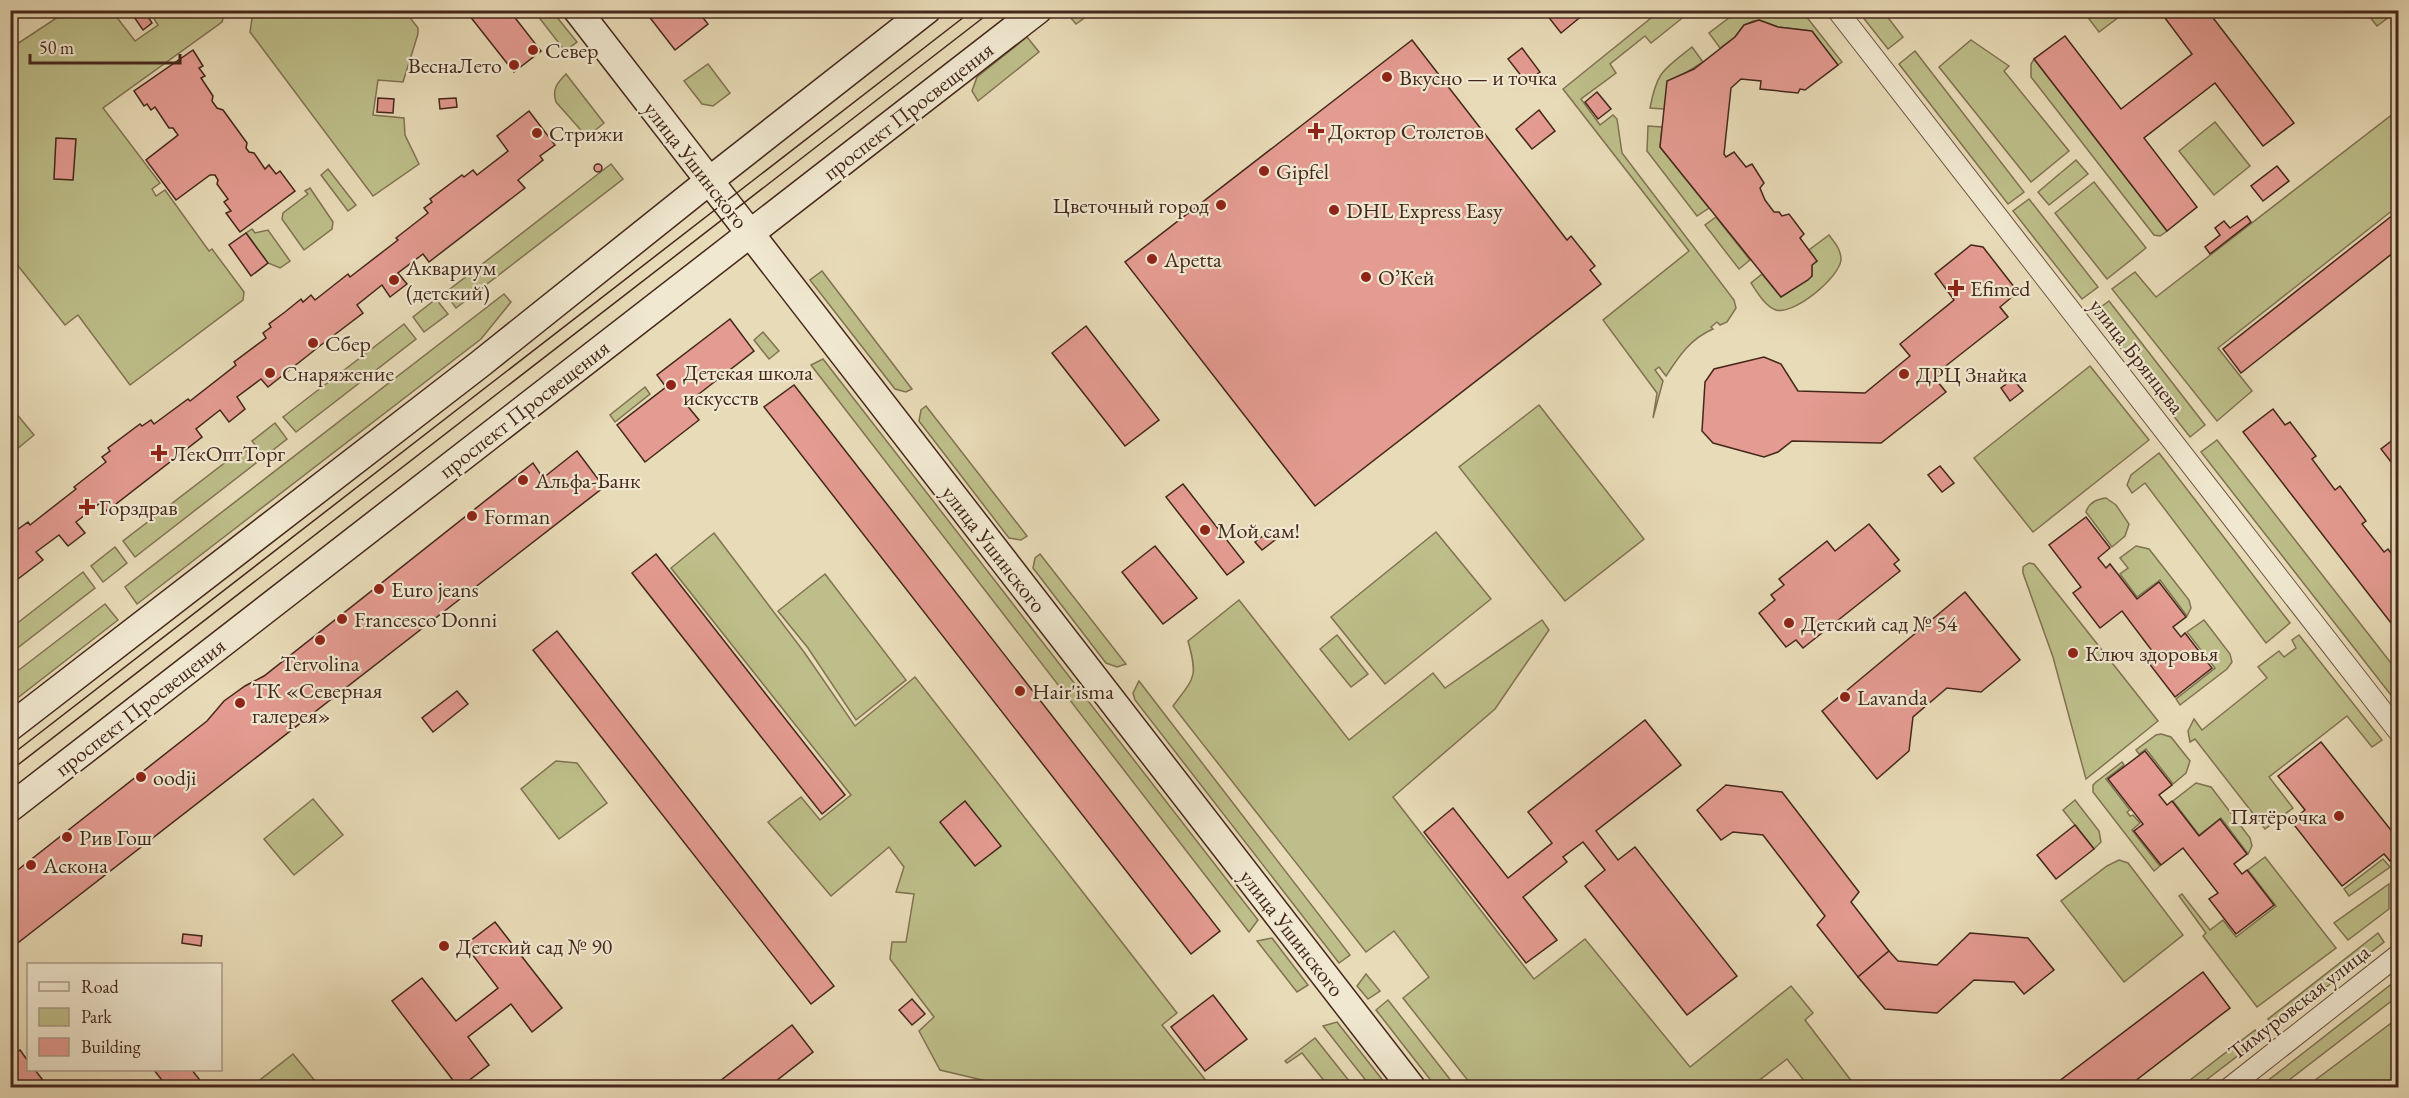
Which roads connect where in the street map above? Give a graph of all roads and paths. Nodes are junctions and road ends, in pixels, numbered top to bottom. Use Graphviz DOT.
graph roads {
  1 [pos="577,10"];
  2 [pos="927,10"];
  3 [pos="1038,10"];
  4 [pos="1837,10"];
  5 [pos="709,181"];
  6 [pos="750,234"];
  7 [pos="10,727"];
  8 [pos="2398,731"];
  9 [pos="10,808"];
  10 [pos="2398,955"];
  11 [pos="1412,1088"];
  12 [pos="2229,1088"];
  1 -- 5 [label="main road, улица Ушинского"];
  2 -- 5 [label="main road"];
  3 -- 6 [label="main road, проспект Просвещения"];
  4 -- 8 [label="street, улица Брянцева"];
  5 -- 6 [label="main road, улица Ушинского"];
  5 -- 7 [label="main road"];
  6 -- 9 [label="main road, проспект Просвещения"];
  6 -- 11 [label="main road, улица Ушинского"];
  10 -- 12 [label="street, Тимуровская улица"];
}
